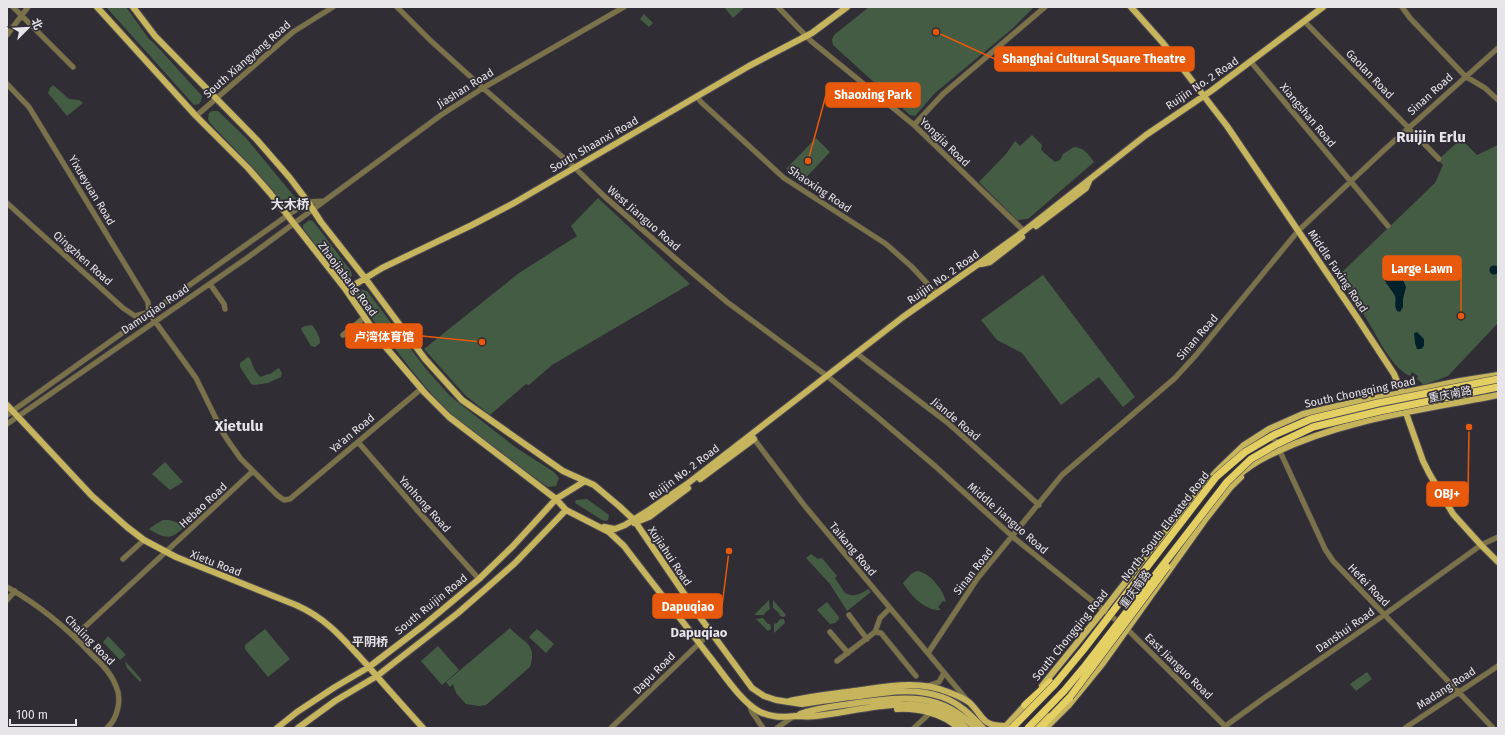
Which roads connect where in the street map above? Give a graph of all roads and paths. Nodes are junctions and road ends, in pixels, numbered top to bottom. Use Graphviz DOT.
graph roads {
  1 [pos="13,7"];
  2 [pos="28,7"];
  3 [pos="97,7"];
  4 [pos="133,7"];
  5 [pos="333,7"];
  6 [pos="397,7"];
  7 [pos="624,7"];
  8 [pos="778,7"];
  9 [pos="847,7"];
  10 [pos="1045,7"];
  11 [pos="1131,7"];
  12 [pos="1323,7"];
  13 [pos="1402,7"];
  14 [pos="22,15"];
  15 [pos="1304,21"];
  16 [pos="7,35"];
  17 [pos="806,36"];
  18 [pos="1498,48"];
  19 [pos="1251,62"];
  20 [pos="73,67"];
  21 [pos="1465,76"];
  22 [pos="7,84"];
  23 [pos="483,88"];
  24 [pos="1204,95"];
  25 [pos="697,97"];
  26 [pos="215,98"];
  27 [pos="1498,100"];
  28 [pos="196,116"];
  29 [pos="914,125"];
  30 [pos="1408,128"];
  31 [pos="1439,159"];
  32 [pos="574,167"];
  33 [pos="1090,178"];
  34 [pos="1350,180"];
  35 [pos="325,201"];
  36 [pos="308,202"];
  37 [pos="7,203"];
  38 [pos="313,210"];
  39 [pos="288,215"];
  40 [pos="294,224"];
  41 [pos="1388,226"];
  42 [pos="1024,231"];
  43 [pos="1298,231"];
  44 [pos="977,265"];
  45 [pos="365,278"];
  46 [pos="210,284"];
  47 [pos="346,290"];
  48 [pos="936,293"];
  49 [pos="225,309"];
  50 [pos="149,313"];
  51 [pos="364,317"];
  52 [pos="156,322"];
  53 [pos="342,335"];
  54 [pos="856,353"];
  55 [pos="1498,375"];
  56 [pos="826,376"];
  57 [pos="1498,379"];
  58 [pos="1498,387"];
  59 [pos="421,389"];
  60 [pos="1402,393"];
  61 [pos="1498,395"];
  62 [pos="7,405"];
  63 [pos="12,411"];
  64 [pos="1406,413"];
  65 [pos="7,415"];
  66 [pos="18,416"];
  67 [pos="7,424"];
  68 [pos="890,428"];
  69 [pos="1269,429"];
  70 [pos="752,437"];
  71 [pos="358,442"];
  72 [pos="1279,451"];
  73 [pos="1253,465"];
  74 [pos="253,471"];
  75 [pos="585,482"];
  76 [pos="556,499"];
  77 [pos="1191,504"];
  78 [pos="1039,505"];
  79 [pos="566,510"];
  80 [pos="635,521"];
  81 [pos="1191,528"];
  82 [pos="1498,536"];
  83 [pos="1013,537"];
  84 [pos="144,540"];
  85 [pos="1166,541"];
  86 [pos="1481,545"];
  87 [pos="166,553"];
  88 [pos="123,559"];
  89 [pos="1498,562"];
  90 [pos="479,579"];
  91 [pos="7,587"];
  92 [pos="15,591"];
  93 [pos="7,600"];
  94 [pos="890,608"];
  95 [pos="1106,613"];
  96 [pos="849,615"];
  97 [pos="1384,615"];
  98 [pos="1114,620"];
  99 [pos="1121,625"];
  100 [pos="1127,629"];
  101 [pos="711,632"];
  102 [pos="830,632"];
  103 [pos="875,632"];
  104 [pos="75,636"];
  105 [pos="867,639"];
  106 [pos="699,643"];
  107 [pos="848,653"];
  108 [pos="928,653"];
  109 [pos="837,661"];
  110 [pos="1498,666"];
  111 [pos="369,667"];
  112 [pos="944,673"];
  113 [pos="377,676"];
  114 [pos="916,676"];
  115 [pos="927,686"];
  116 [pos="1458,692"];
  117 [pos="788,701"];
  118 [pos="969,702"];
  119 [pos="748,703"];
  120 [pos="1025,705"];
  121 [pos="930,712"];
  122 [pos="795,716"];
  123 [pos="1007,727"];
  124 [pos="1226,727"];
  125 [pos="107,728"];
  126 [pos="277,728"];
  127 [pos="298,728"];
  128 [pos="423,728"];
  129 [pos="611,728"];
  130 [pos="763,728"];
  131 [pos="777,728"];
  132 [pos="914,728"];
  133 [pos="958,728"];
  134 [pos="966,728"];
  135 [pos="975,728"];
  136 [pos="983,728"];
  137 [pos="1028,728"];
  138 [pos="1035,728"];
  139 [pos="1040,728"];
  140 [pos="1046,728"];
  141 [pos="1405,728"];
  142 [pos="1493,728"];
  1 -- 14 [label="street"];
  2 -- 14 [label="street"];
  3 -- 28 [label="main road, Zhaojiabang Road"];
  4 -- 26 [label="main road, Zhaojiabang Road"];
  5 -- 26 [label="street, South Xiangyang Road"];
  6 -- 23 [label="street, West Jianguo Road"];
  7 -- 23 [label="street, Jiashan Road"];
  8 -- 17 [label="street, Yongjia Road"];
  9 -- 17 [label="main road, South Shaanxi Road"];
  10 -- 29 [label="street"];
  11 -- 24 [label="main road, Middle Fuxing Road"];
  12 -- 15 [label="main road, Ruijin No. 2 Road"];
  13 -- 21 [label="street"];
  14 -- 16 [label="street"];
  14 -- 20 [label="street"];
  15 -- 19 [label="main road, Ruijin No. 2 Road"];
  15 -- 30 [label="street, Gaolan Road"];
  17 -- 25 [label="main road, South Shaanxi Road"];
  17 -- 29 [label="street, Yongjia Road"];
  18 -- 21 [label="street, Sinan Road"];
  19 -- 24 [label="main road, Ruijin No. 2 Road"];
  19 -- 34 [label="street, Xiangshan Road"];
  21 -- 27 [label="street"];
  21 -- 30 [label="street, Sinan Road"];
  22 -- 50 [label="street, Yixueyuan Road"];
  23 -- 32 [label="street, West Jianguo Road"];
  23 -- 35 [label="street, Jiashan Road"];
  24 -- 33 [label="main road, Ruijin No. 2 Road"];
  24 -- 43 [label="main road, Middle Fuxing Road"];
  25 -- 32 [label="main road, South Shaanxi Road"];
  25 -- 48 [label="street, Shaoxing Road"];
  26 -- 28 [label="street, South Xiangyang Road"];
  26 -- 36 [label="main road, Zhaojiabang Road"];
  28 -- 39 [label="main road, Zhaojiabang Road"];
  29 -- 42 [label="street, Yongjia Road"];
  30 -- 31 [label="street, Gaolan Road"];
  30 -- 34 [label="street, Sinan Road"];
  32 -- 45 [label="main road, South Shaanxi Road"];
  32 -- 56 [label="street, West Jianguo Road"];
  33 -- 42 [label="main road, Ruijin No. 2 Road"];
  33 -- 44 [label="main road"];
  34 -- 41 [label="street, Xiangshan Road"];
  34 -- 43 [label="street, Sinan Road"];
  35 -- 36 [label="street"];
  35 -- 38 [label="street, Jiashan Road"];
  36 -- 38 [label="main road, Zhaojiabang Road"];
  36 -- 39 [label="street, Damuqiao Road"];
  37 -- 50 [label="street, Qingzhen Road"];
  38 -- 40 [label="street, Damuqiao Road"];
  38 -- 45 [label="main road, Zhaojiabang Road"];
  39 -- 40 [label="main road, Zhaojiabang Road"];
  39 -- 50 [label="street, Damuqiao Road"];
  40 -- 46 [label="street, Damuqiao Road"];
  40 -- 47 [label="main road, Zhaojiabang Road"];
  42 -- 44 [label="main road, Ruijin No. 2 Road"];
  43 -- 60 [label="main road, Middle Fuxing Road"];
  43 -- 78 [label="street, Sinan Road"];
  44 -- 48 [label="main road, Ruijin No. 2 Road"];
  45 -- 47 [label="main road, South Shaanxi Road"];
  45 -- 75 [label="main road, Zhaojiabang Road"];
  46 -- 49 [label="street"];
  46 -- 52 [label="street, Damuqiao Road"];
  47 -- 51 [label="main road, Zhaojiabang Road"];
  48 -- 54 [label="main road, Ruijin No. 2 Road"];
  50 -- 52 [label="street"];
  50 -- 63 [label="street, Damuqiao Road"];
  51 -- 53 [label="street"];
  51 -- 59 [label="main road, Zhaojiabang Road"];
  52 -- 66 [label="street, Damuqiao Road"];
  52 -- 74 [label="street"];
  54 -- 56 [label="main road, Ruijin No. 2 Road"];
  54 -- 78 [label="street, Jiande Road"];
  55 -- 60 [label="main road, South Chongqing Road"];
  56 -- 68 [label="street, West Jianguo Road"];
  56 -- 70 [label="main road, Ruijin No. 2 Road"];
  57 -- 85 [label="highway, North-South Elevated Road, bridge"];
  58 -- 81 [label="highway, North-South Elevated Road, bridge"];
  59 -- 71 [label="street, Ya'an Road"];
  59 -- 76 [label="main road, Zhaojiabang Road"];
  60 -- 64 [label="main road, Middle Fuxing Road"];
  60 -- 69 [label="main road, South Chongqing Road"];
  61 -- 64 [label="main road, 重庆南路"];
  62 -- 63 [label="main road, Xietu Road"];
  63 -- 65 [label="street, Damuqiao Road"];
  63 -- 66 [label="main road, Xietu Road"];
  64 -- 72 [label="main road"];
  64 -- 86 [label="main road, Middle Fuxing Road"];
  66 -- 67 [label="street, Damuqiao Road"];
  66 -- 84 [label="main road, Xietu Road"];
  68 -- 83 [label="street, Middle Jianguo Road"];
  69 -- 72 [label="street, Hefei Road"];
  69 -- 77 [label="main road, South Chongqing Road"];
  70 -- 80 [label="main road, Ruijin No. 2 Road"];
  70 -- 94 [label="street, Taikang Road"];
  71 -- 74 [label="street, Ya'an Road"];
  71 -- 90 [label="street, Yanhong Road"];
  72 -- 73 [label="main road"];
  72 -- 97 [label="street, Hefei Road"];
  73 -- 99 [label="main road, 重庆南路"];
  73 -- 100 [label="main road"];
  74 -- 87 [label="street, Hebao Road"];
  75 -- 76 [label="main road, South Ruijin Road"];
  75 -- 80 [label="main road, Zhaojiabang Road"];
  76 -- 79 [label="main road, Zhaojiabang Road"];
  76 -- 90 [label="main road, South Ruijin Road"];
  77 -- 95 [label="main road, 重庆南路"];
  78 -- 83 [label="street, Sinan Road"];
  79 -- 80 [label="main road, Ruijin No. 2 Road"];
  79 -- 106 [label="main road, Zhaojiabang Road"];
  79 -- 113 [label="main road, South Ruijin Road"];
  80 -- 101 [label="main road, Xujiahui Road"];
  81 -- 137 [label="highway, North-South Elevated Road, bridge"];
  81 -- 139 [label="highway, bridge"];
  82 -- 86 [label="street, Danshui Road"];
  83 -- 95 [label="street, Middle Jianguo Road"];
  83 -- 108 [label="street, Sinan Road"];
  84 -- 87 [label="main road, Xietu Road"];
  84 -- 88 [label="street"];
  85 -- 120 [label="highway, bridge"];
  85 -- 123 [label="highway, North-South Elevated Road, bridge"];
  86 -- 89 [label="main road, Middle Fuxing Road"];
  86 -- 97 [label="street, Danshui Road"];
  87 -- 104 [label="street, Hebao Road"];
  87 -- 111 [label="main road, Xietu Road"];
  90 -- 111 [label="main road, South Ruijin Road"];
  91 -- 92 [label="street, Chaling Road"];
  92 -- 93 [label="street"];
  92 -- 104 [label="street, Chaling Road"];
  94 -- 103 [label="street"];
  94 -- 108 [label="street, Taikang Road"];
  95 -- 98 [label="street, Middle Jianguo Road"];
  95 -- 120 [label="main road, South Chongqing Road"];
  96 -- 105 [label="street"];
  97 -- 116 [label="street, Hefei Road"];
  97 -- 124 [label="street, Danshui Road"];
  98 -- 99 [label="street, East Jianguo Road"];
  99 -- 100 [label="street, East Jianguo Road"];
  99 -- 138 [label="main road, 重庆南路"];
  100 -- 124 [label="street, East Jianguo Road"];
  100 -- 140 [label="main road"];
  101 -- 106 [label="street, Dapu Road"];
  101 -- 117 [label="main road, Xujiahui Road"];
  102 -- 107 [label="street"];
  103 -- 105 [label="street"];
  103 -- 114 [label="street"];
  104 -- 125 [label="street, Chaling Road"];
  105 -- 107 [label="street"];
  106 -- 119 [label="main road"];
  106 -- 129 [label="street, Dapu Road"];
  107 -- 109 [label="street"];
  108 -- 112 [label="street, Taikang Road"];
  110 -- 116 [label="street, Madang Road"];
  111 -- 113 [label="main road, Xietu Road"];
  111 -- 126 [label="main road, South Ruijin Road"];
  112 -- 115 [label="street"];
  112 -- 118 [label="street, Taikang Road"];
  113 -- 127 [label="main road, South Ruijin Road"];
  113 -- 128 [label="main road, Xietu Road"];
  115 -- 117 [label="main road, Xujiahui Road"];
  115 -- 118 [label="main road, Xujiahui Road"];
  116 -- 141 [label="street, Madang Road"];
  116 -- 142 [label="street, Hefei Road"];
  117 -- 136 [label="main road, Xujiahui Road"];
  118 -- 123 [label="main road, Xujiahui Road"];
  119 -- 122 [label="main road"];
  119 -- 130 [label="street"];
  120 -- 123 [label="main road, South Chongqing Road"];
  121 -- 122 [label="main road"];
  121 -- 132 [label="street"];
  121 -- 133 [label="main road"];
  122 -- 131 [label="street"];
  122 -- 134 [label="main road"];
  122 -- 135 [label="main road"];
}
